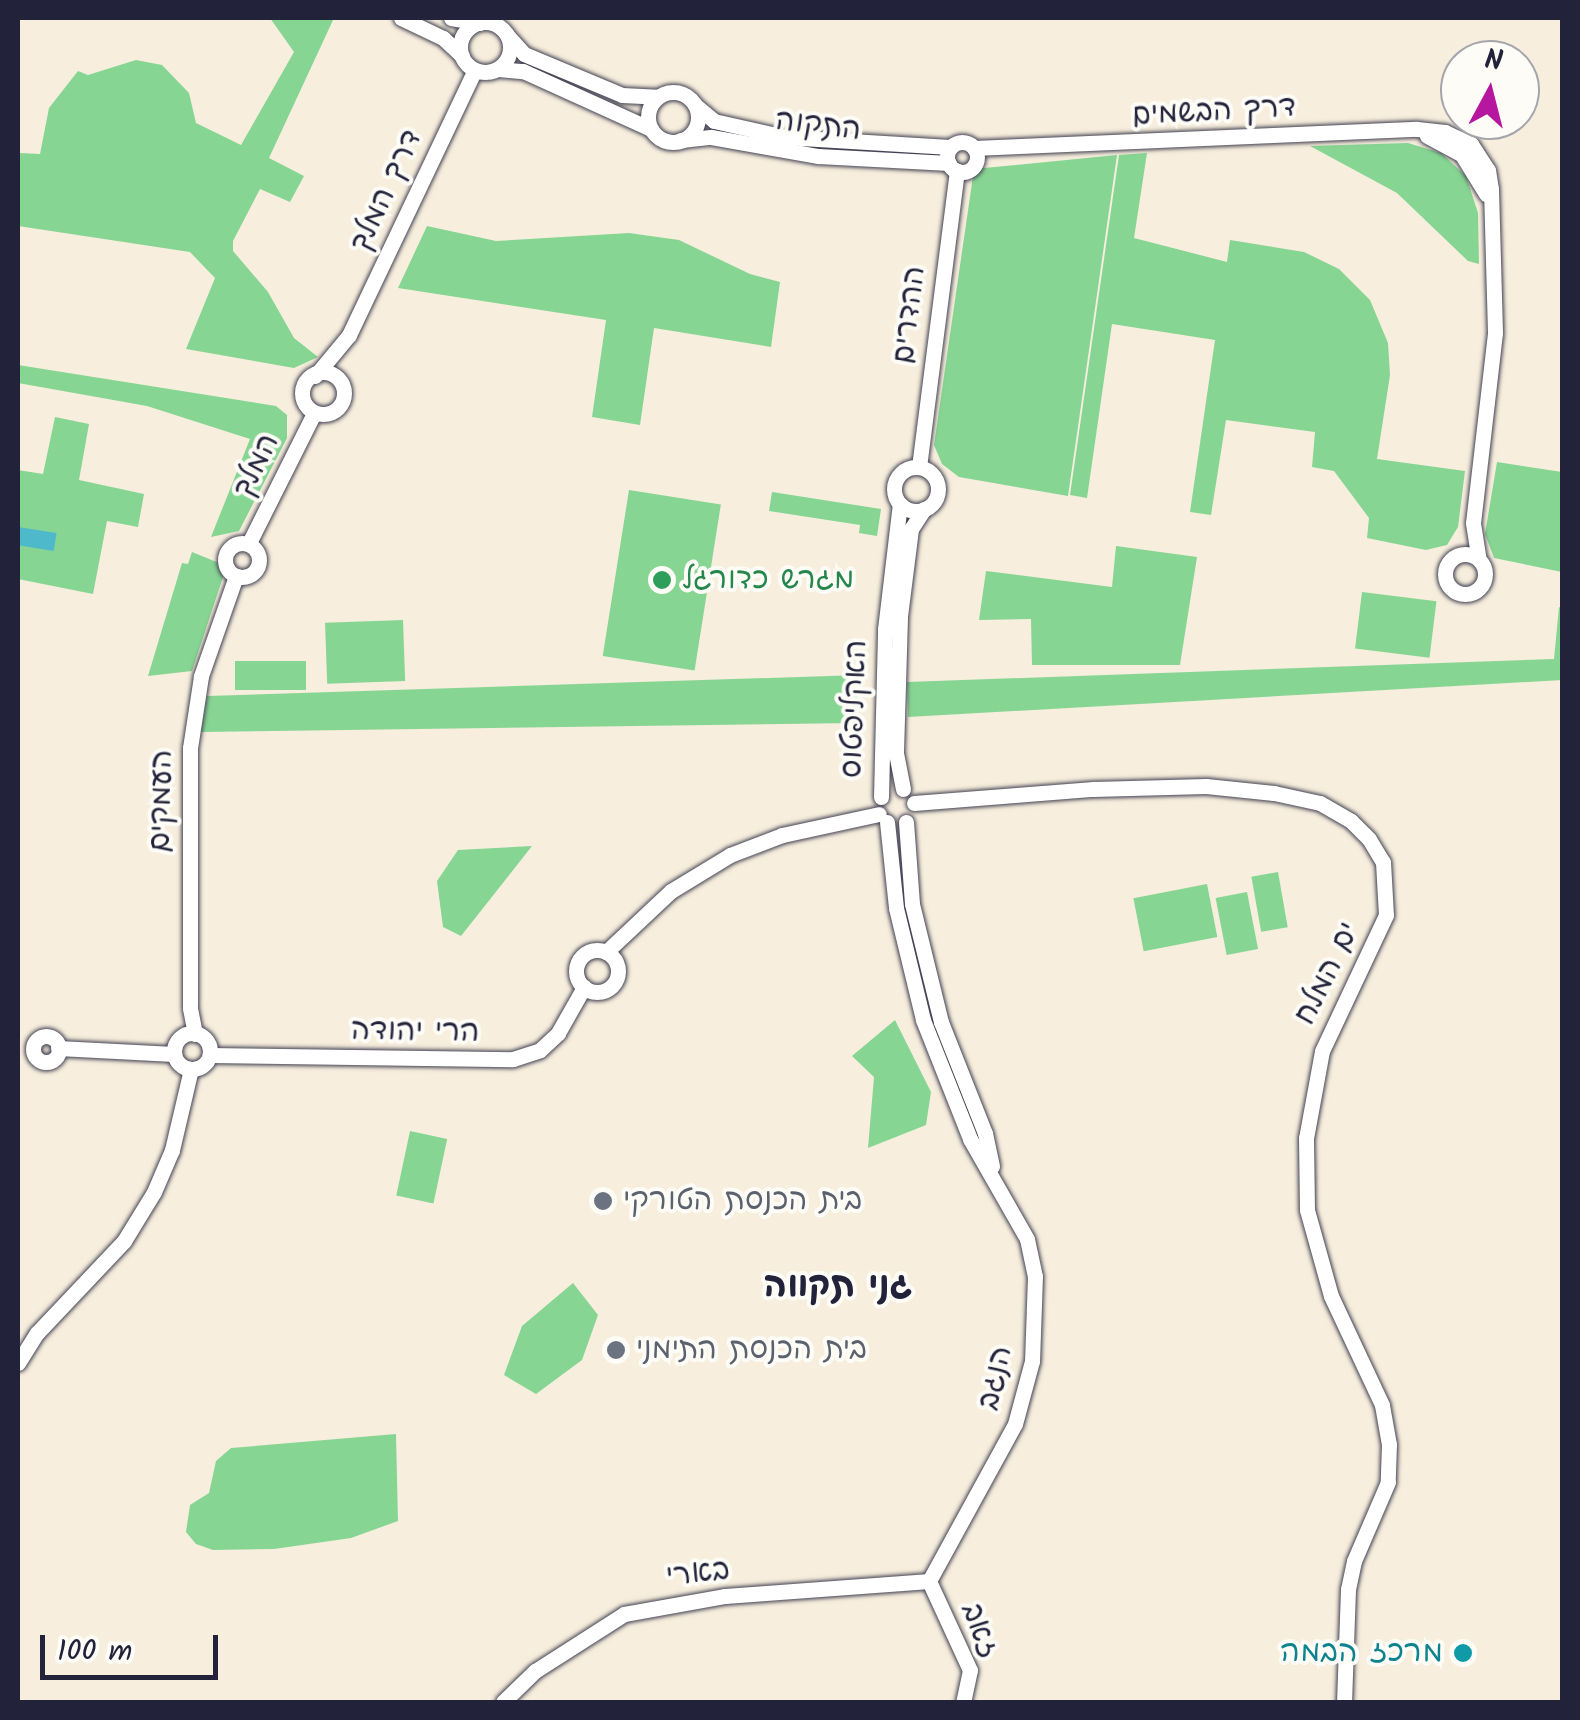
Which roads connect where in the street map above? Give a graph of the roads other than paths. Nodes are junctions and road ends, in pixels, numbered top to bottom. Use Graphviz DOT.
graph roads {
  1 [pos="400,18"];
  2 [pos="451,18"];
  3 [pos="480,23"];
  4 [pos="507,35"];
  5 [pos="462,56"];
  6 [pos="498,69"];
  7 [pos="474,70"];
  8 [pos="657,97"];
  9 [pos="694,104"];
  10 [pos="651,129"];
  11 [pos="682,140"];
  12 [pos="976,153"];
  13 [pos="952,160"];
  14 [pos="349,335"];
  15 [pos="315,376"];
  16 [pos="342,379"];
  17 [pos="314,413"];
  18 [pos="918,467"];
  19 [pos="900,504"];
  20 [pos="924,510"];
  21 [pos="1473,523"];
  22 [pos="249,543"];
  23 [pos="1458,555"];
  24 [pos="1479,560"];
  25 [pos="236,576"];
  26 [pos="903,789"];
  27 [pos="914,804"];
  28 [pos="882,811"];
  29 [pos="906,822"];
  30 [pos="606,952"];
  31 [pos="584,987"];
  32 [pos="194,1034"];
  33 [pos="25,1050"];
  34 [pos="174,1054"];
  35 [pos="210,1054"];
  36 [pos="191,1069"];
  37 [pos="994,1175"];
  38 [pos="18,1363"];
  39 [pos="929,1581"];
  40 [pos="503,1702"];
  41 [pos="963,1702"];
  42 [pos="1344,1702"];
  1 -- 5 [label="street"];
  2 -- 3 [label="street"];
  3 -- 4 [label="street"];
  3 -- 5 [label="street"];
  4 -- 6 [label="street"];
  4 -- 8 [label="street"];
  5 -- 7 [label="street"];
  6 -- 7 [label="street"];
  6 -- 10 [label="street"];
  7 -- 14 [label="street, דרך המלך"];
  8 -- 9 [label="street"];
  8 -- 10 [label="street"];
  9 -- 11 [label="street"];
  9 -- 13 [label="street, התקוה"];
  10 -- 11 [label="street"];
  11 -- 13 [label="street, התקוה"];
  12 -- 13 [label="street"];
  12 -- 13 [label="street"];
  12 -- 21 [label="street, דרך הבשמים"];
  13 -- 18 [label="street, ההדרים"];
  14 -- 15 [label="street"];
  14 -- 16 [label="street"];
  15 -- 16 [label="street"];
  15 -- 17 [label="street"];
  16 -- 17 [label="street"];
  17 -- 22 [label="street, המלך"];
  18 -- 19 [label="street"];
  18 -- 20 [label="street"];
  19 -- 20 [label="street"];
  19 -- 28 [label="street, האקליפטוס"];
  20 -- 26 [label="street, האקליפטוס"];
  21 -- 23 [label="street, דרך הבשמים"];
  21 -- 24 [label="street, דרך הבשמים"];
  22 -- 25 [label="street"];
  22 -- 25 [label="street"];
  23 -- 24 [label="street"];
  23 -- 24 [label="street"];
  25 -- 32 [label="street, העמקים"];
  26 -- 27 [label="street"];
  26 -- 28 [label="street"];
  27 -- 29 [label="street"];
  27 -- 42 [label="street, ים המלח"];
  28 -- 29 [label="street"];
  28 -- 30 [label="street"];
  28 -- 37 [label="street, הנגב"];
  29 -- 37 [label="street, הנגב"];
  30 -- 31 [label="street"];
  30 -- 31 [label="street"];
  31 -- 35 [label="street, הרי יהודה"];
  32 -- 34 [label="street"];
  32 -- 35 [label="street"];
  33 -- 34 [label="street"];
  34 -- 36 [label="street"];
  35 -- 36 [label="street"];
  36 -- 38 [label="street"];
  37 -- 39 [label="street, הנגב"];
  39 -- 40 [label="street, בארי"];
  39 -- 41 [label="street, זאב"];
}
